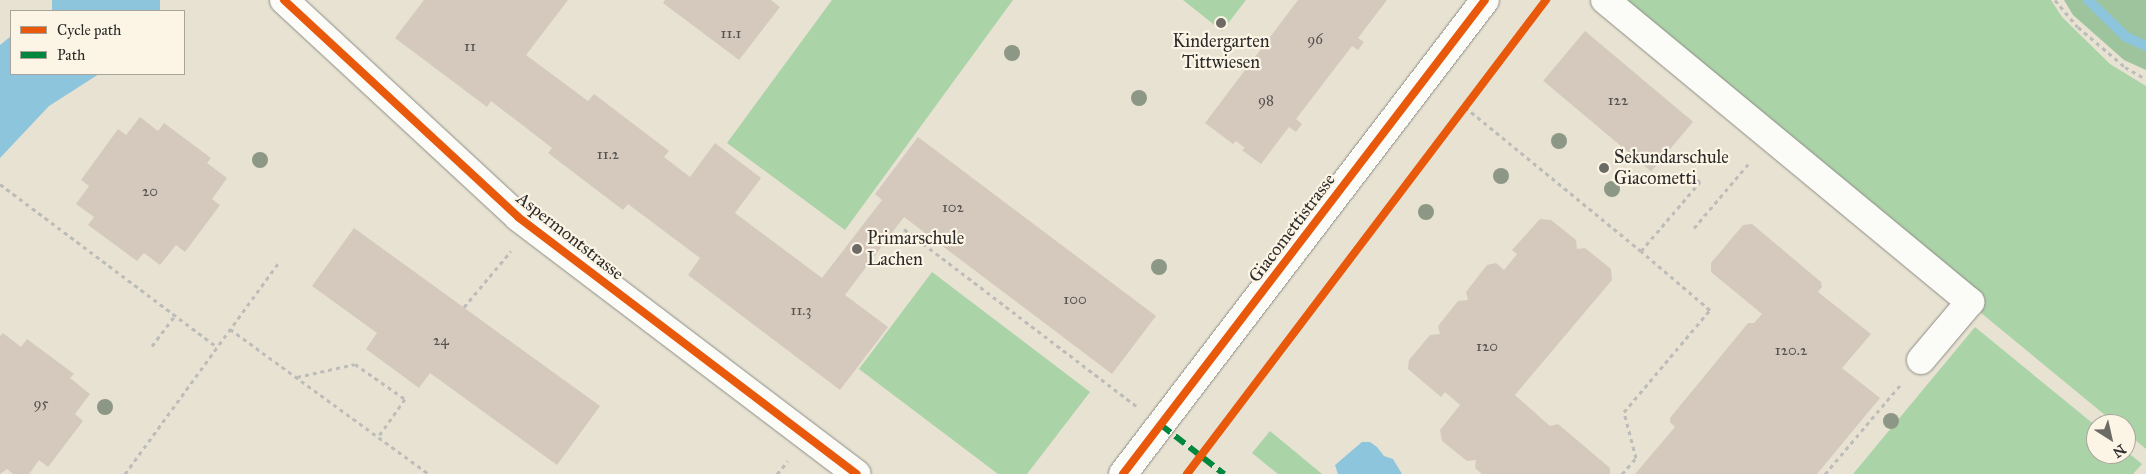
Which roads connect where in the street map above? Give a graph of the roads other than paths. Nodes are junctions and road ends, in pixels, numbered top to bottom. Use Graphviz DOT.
graph roads {
  1 [pos="284,0"];
  2 [pos="1486,0"];
  3 [pos="1605,0"];
  4 [pos="1921,360"];
  5 [pos="856,474"];
  6 [pos="1123,474"];
  1 -- 5 [label="street, Aspermontstrasse"];
  2 -- 6 [label="street, Giacomettistrasse"];
  3 -- 4 [label="street"];
}
